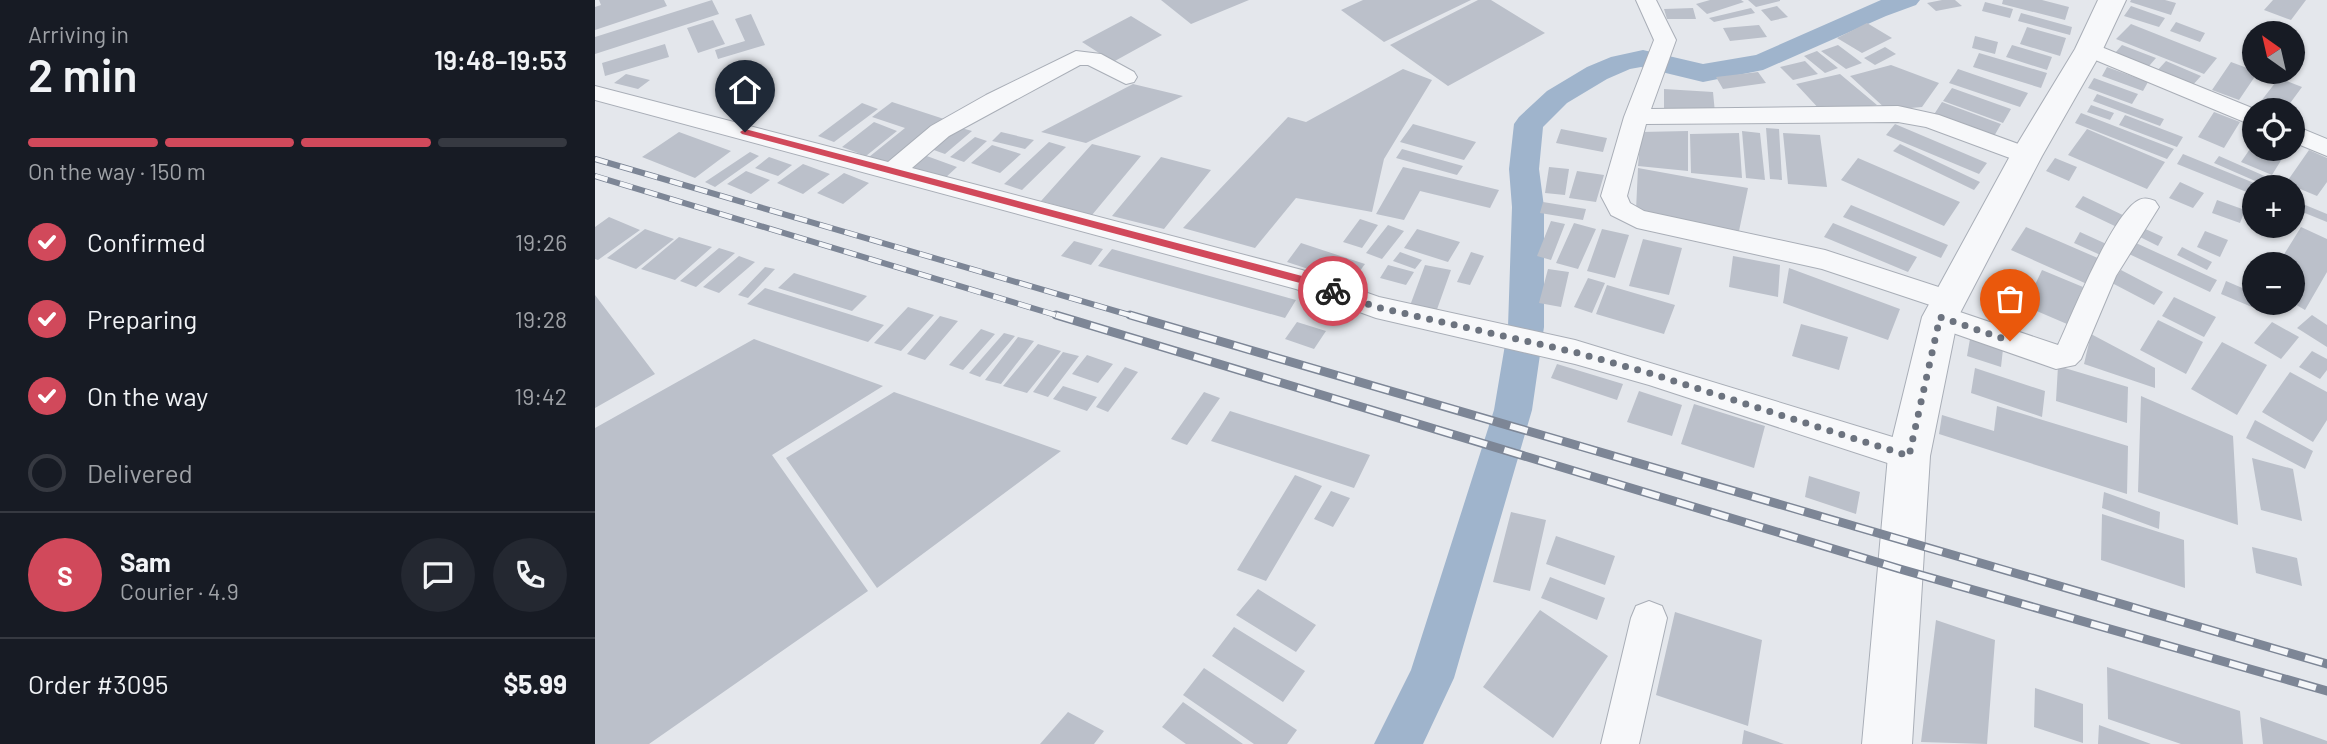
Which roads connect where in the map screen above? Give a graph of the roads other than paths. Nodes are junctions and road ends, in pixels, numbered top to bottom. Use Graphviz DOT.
graph roads {
  1 [pos="1646,0"];
  2 [pos="2112,0"];
  3 [pos="2089,49"];
  4 [pos="1126,77"];
  5 [pos="595,93"];
  6 [pos="2242,113"];
  7 [pos="1636,117"];
  8 [pos="2305,139"];
  9 [pos="2327,148"];
  10 [pos="2026,156"];
  11 [pos="895,170"];
  12 [pos="2146,207"];
  13 [pos="1944,308"];
  14 [pos="1909,456"];
  15 [pos="1649,618"];
  16 [pos="1620,744"];
  17 [pos="1888,744"];
  1 -- 7 [label="street"];
  2 -- 3 [label="street"];
  3 -- 6 [label="street"];
  3 -- 10 [label="street"];
  4 -- 11 [label="street"];
  5 -- 11 [label="street"];
  7 -- 10 [label="street"];
  7 -- 13 [label="street"];
  8 -- 9 [label="street"];
  10 -- 13 [label="street"];
  11 -- 14 [label="street"];
  12 -- 13 [label="street"];
  13 -- 14 [label="street"];
  14 -- 17 [label="street"];
  15 -- 16 [label="street"];
}
